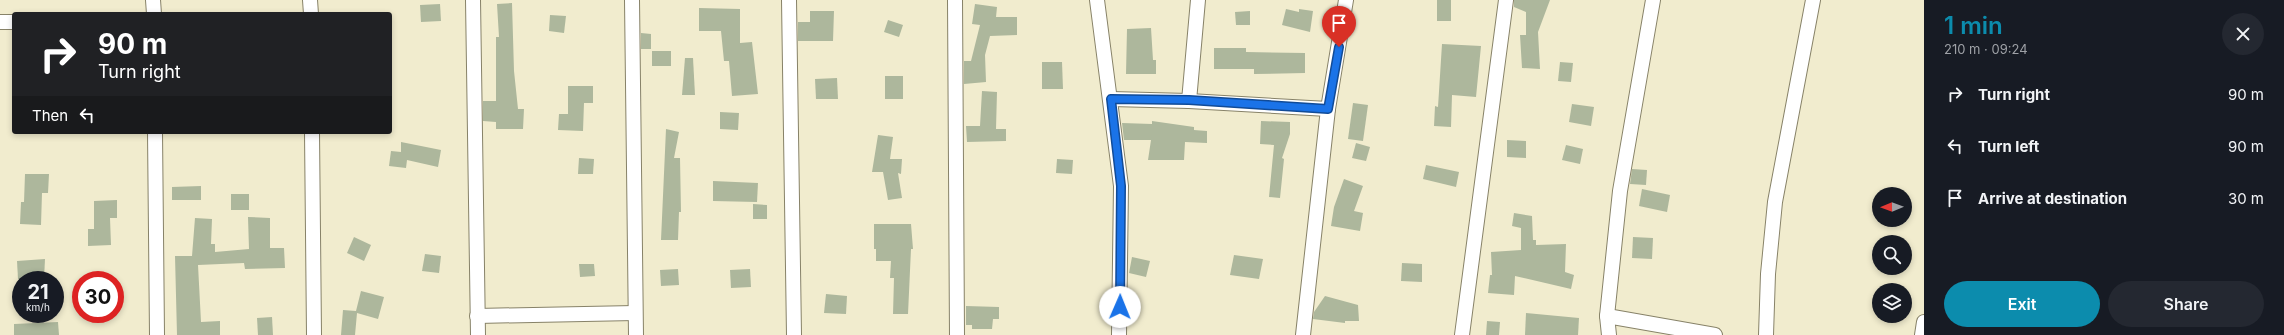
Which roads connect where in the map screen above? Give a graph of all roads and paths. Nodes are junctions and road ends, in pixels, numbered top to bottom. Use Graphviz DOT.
graph roads {
  1 [pos="153,0"];
  2 [pos="310,0"];
  3 [pos="473,0"];
  4 [pos="632,0"];
  5 [pos="789,0"];
  6 [pos="955,0"];
  7 [pos="1097,0"];
  8 [pos="1198,0"];
  9 [pos="1346,0"];
  10 [pos="1506,0"];
  11 [pos="1653,0"];
  12 [pos="1813,0"];
  13 [pos="154,12"];
  14 [pos="311,12"];
  15 [pos="0,22"];
  16 [pos="12,22"];
  17 [pos="1111,99"];
  18 [pos="1189,100"];
  19 [pos="1328,109"];
  20 [pos="155,134"];
  21 [pos="312,134"];
  22 [pos="635,313"];
  23 [pos="477,316"];
  24 [pos="1607,316"];
  25 [pos="1924,322"];
  26 [pos="157,335"];
  27 [pos="314,335"];
  28 [pos="478,335"];
  29 [pos="636,335"];
  30 [pos="794,335"];
  31 [pos="957,335"];
  32 [pos="1119,335"];
  33 [pos="1303,335"];
  34 [pos="1462,335"];
  35 [pos="1609,335"];
  36 [pos="1714,335"];
  37 [pos="1766,335"];
  38 [pos="1922,335"];
  1 -- 13 [label="street"];
  2 -- 14 [label="street"];
  3 -- 23 [label="street"];
  4 -- 22 [label="street"];
  5 -- 30 [label="street"];
  6 -- 31 [label="street"];
  7 -- 17 [label="street"];
  8 -- 18 [label="street"];
  9 -- 19 [label="street"];
  10 -- 34 [label="street"];
  11 -- 24 [label="street"];
  12 -- 37 [label="street"];
  15 -- 16 [label="street"];
  17 -- 18 [label="street"];
  17 -- 32 [label="street"];
  18 -- 19 [label="street"];
  19 -- 33 [label="street"];
  20 -- 26 [label="street"];
  21 -- 27 [label="street"];
  22 -- 23 [label="street"];
  22 -- 29 [label="street"];
  23 -- 28 [label="street"];
  24 -- 35 [label="street"];
  24 -- 36 [label="street"];
  25 -- 38 [label="street"];
}
